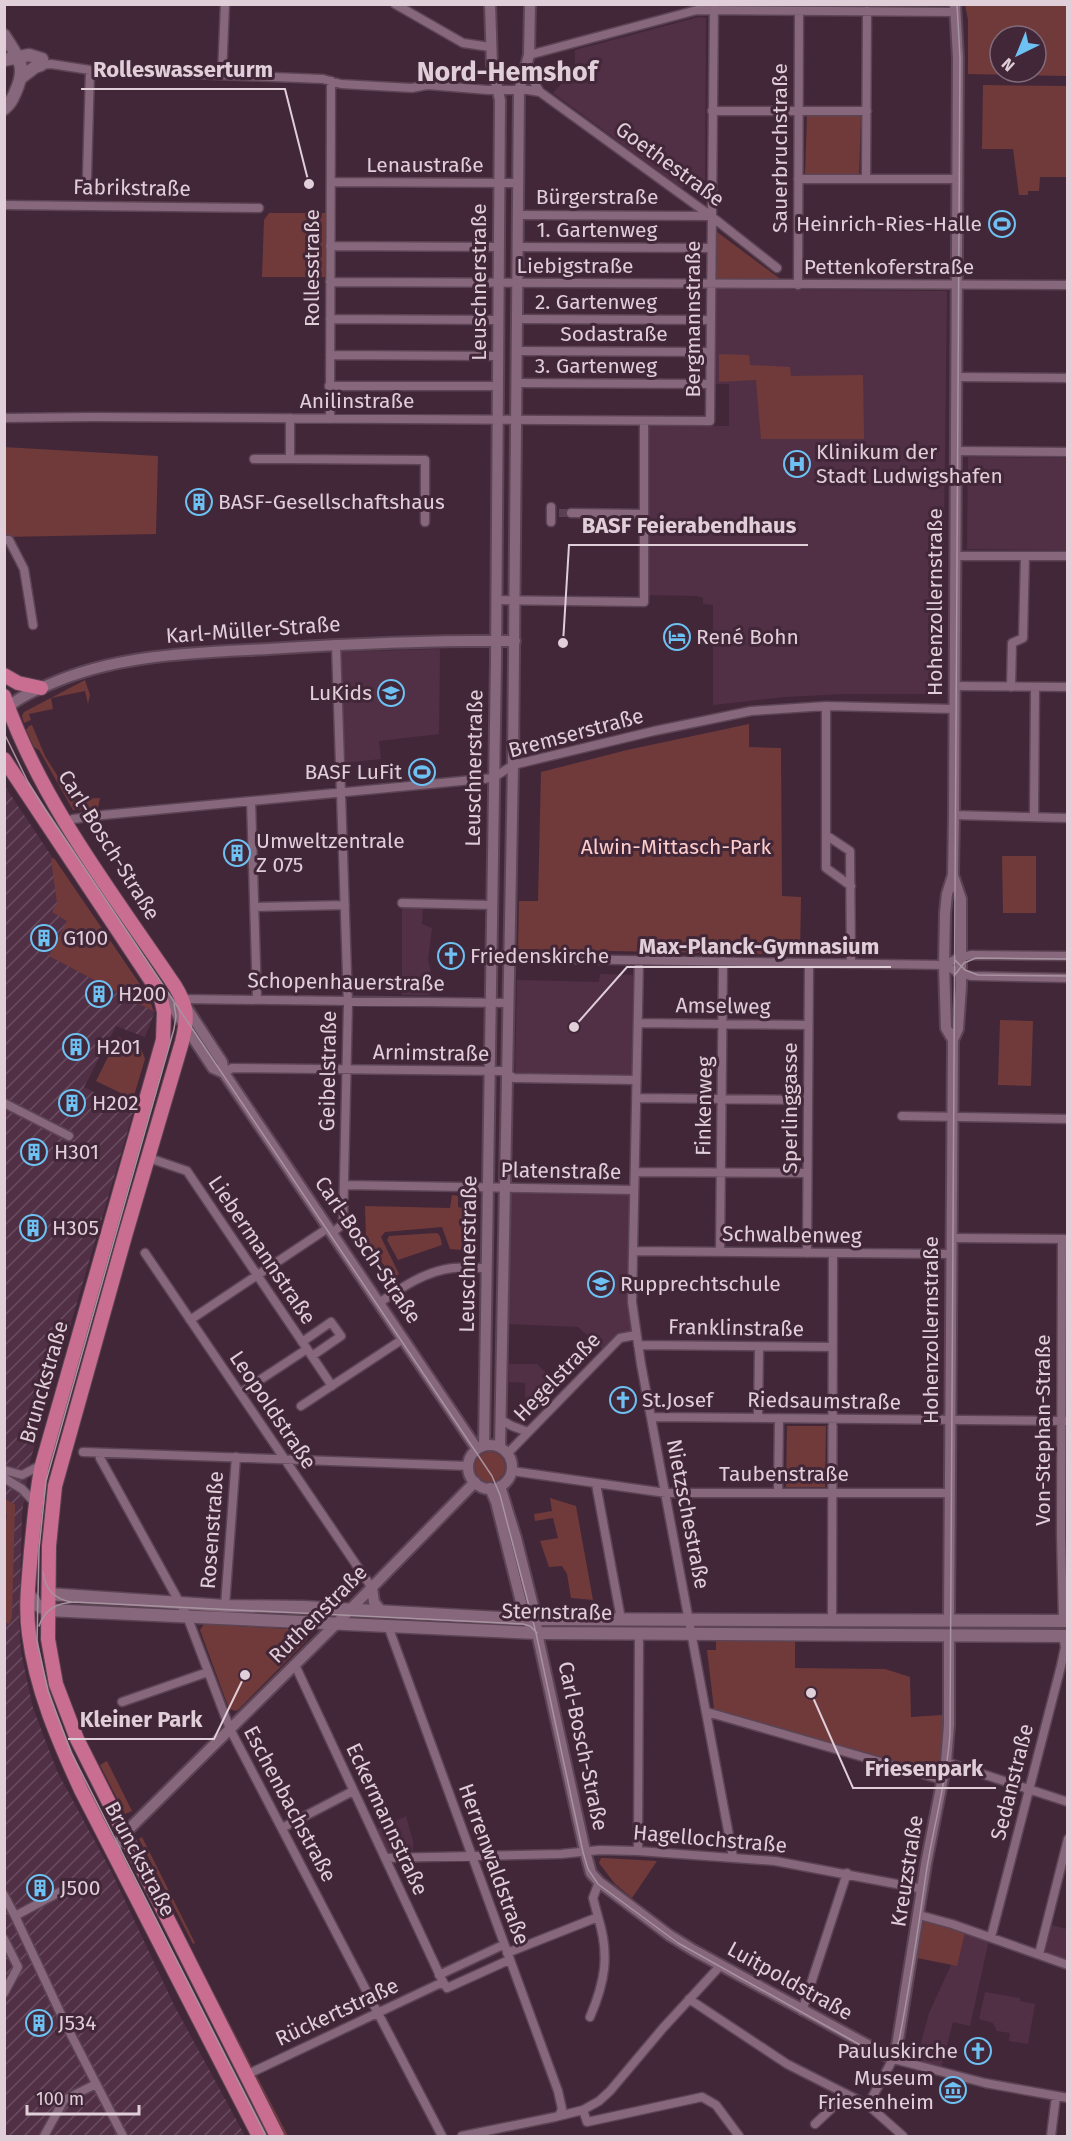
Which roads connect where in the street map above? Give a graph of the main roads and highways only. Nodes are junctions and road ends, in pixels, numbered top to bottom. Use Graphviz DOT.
graph roads {
  1 [pos="4,35"];
  2 [pos="24,56"];
  3 [pos="4,60"];
  4 [pos="22,77"];
  5 [pos="8,106"];
  6 [pos="4,675"];
  7 [pos="41,688"];
  8 [pos="6,704"];
  9 [pos="4,759"];
  10 [pos="160,994"];
  11 [pos="184,1003"];
  12 [pos="28,1593"];
  13 [pos="48,1594"];
  14 [pos="47,1610"];
  15 [pos="832,1619"];
  16 [pos="949,1620"];
  17 [pos="1065,1621"];
  18 [pos="832,1634"];
  19 [pos="949,1635"];
  20 [pos="1065,1636"];
  21 [pos="259,2136"];
  22 [pos="278,2136"];
  1 -- 2 [label="main road"];
  2 -- 3 [label="main road"];
  2 -- 4 [label="main road"];
  2 -- 4 [label="main road"];
  4 -- 5 [label="main road"];
  6 -- 7 [label="main road"];
  8 -- 11 [label="main road, Carl-Bosch-Straße"];
  9 -- 10 [label="main road, Carl-Bosch-Straße"];
  10 -- 12 [label="main road, Brunckstraße"];
  11 -- 13 [label="main road, Brunckstraße"];
  12 -- 14 [label="main road"];
  12 -- 21 [label="main road, Brunckstraße"];
  13 -- 14 [label="main road, Brunckstraße"];
  13 -- 15 [label="main road, Sternstraße"];
  14 -- 18 [label="main road, Sternstraße"];
  14 -- 22 [label="main road, Brunckstraße"];
  15 -- 16 [label="main road, Sternstraße"];
  15 -- 18 [label="main road"];
  16 -- 17 [label="main road, Sternstraße"];
  16 -- 19 [label="main road"];
  17 -- 20 [label="main road"];
  18 -- 19 [label="main road, Sternstraße"];
  19 -- 20 [label="main road, Sternstraße"];
}
